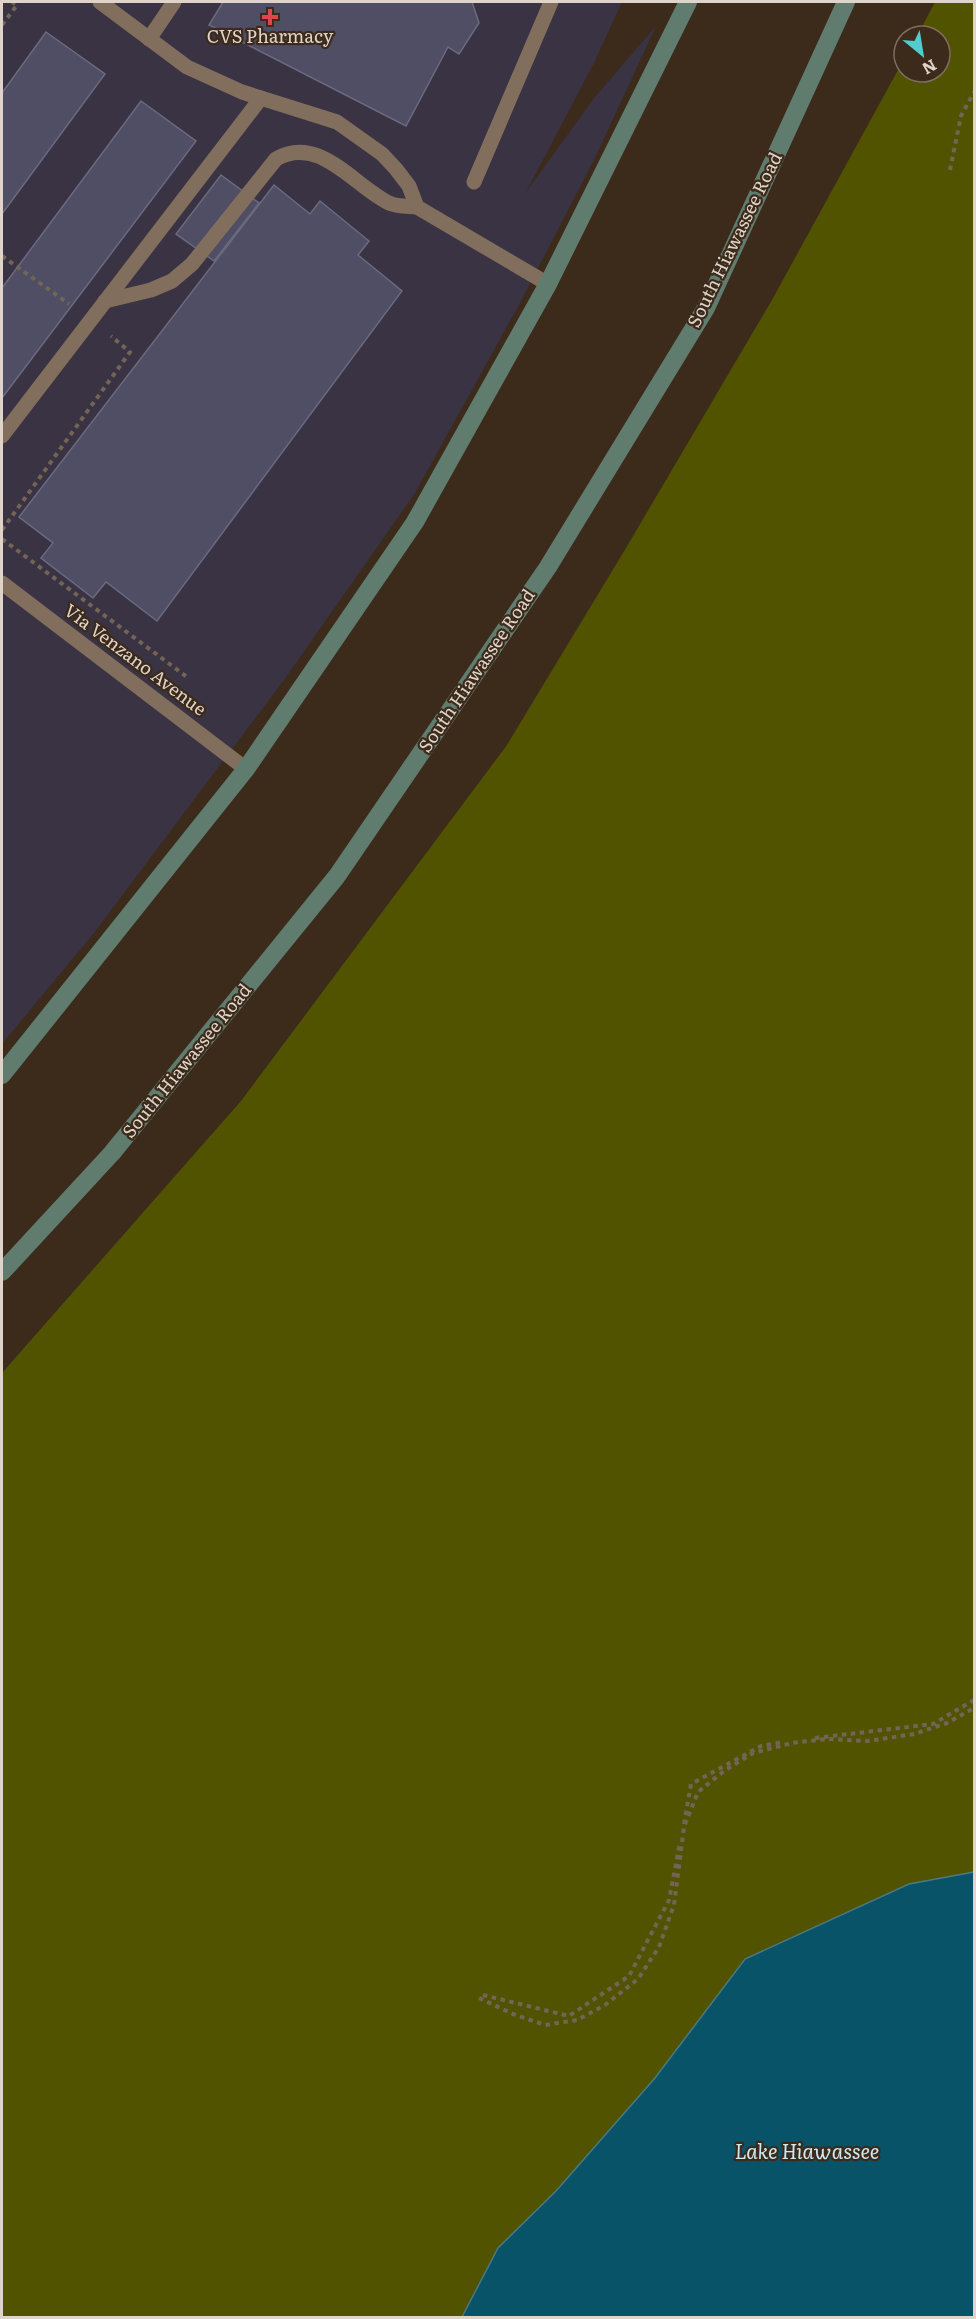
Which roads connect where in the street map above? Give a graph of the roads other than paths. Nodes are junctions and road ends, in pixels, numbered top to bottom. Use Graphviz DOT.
graph roads {
  1 [pos="100,2"];
  2 [pos="174,2"];
  3 [pos="551,2"];
  4 [pos="688,2"];
  5 [pos="846,2"];
  6 [pos="149,39"];
  7 [pos="261,98"];
  8 [pos="474,182"];
  9 [pos="417,207"];
  10 [pos="548,284"];
  11 [pos="105,302"];
  12 [pos="2,436"];
  13 [pos="2,583"];
  14 [pos="246,769"];
  15 [pos="2,1075"];
  16 [pos="2,1272"];
  1 -- 6 [label="lane"];
  2 -- 6 [label="lane"];
  3 -- 8 [label="lane"];
  4 -- 10 [label="street"];
  5 -- 16 [label="street, South Hiawassee Road"];
  6 -- 7 [label="lane"];
  7 -- 9 [label="lane"];
  7 -- 11 [label="lane"];
  9 -- 10 [label="lane"];
  9 -- 11 [label="lane"];
  10 -- 14 [label="street"];
  11 -- 12 [label="lane"];
  13 -- 14 [label="lane, Via Venzano Avenue"];
  14 -- 15 [label="street"];
}
